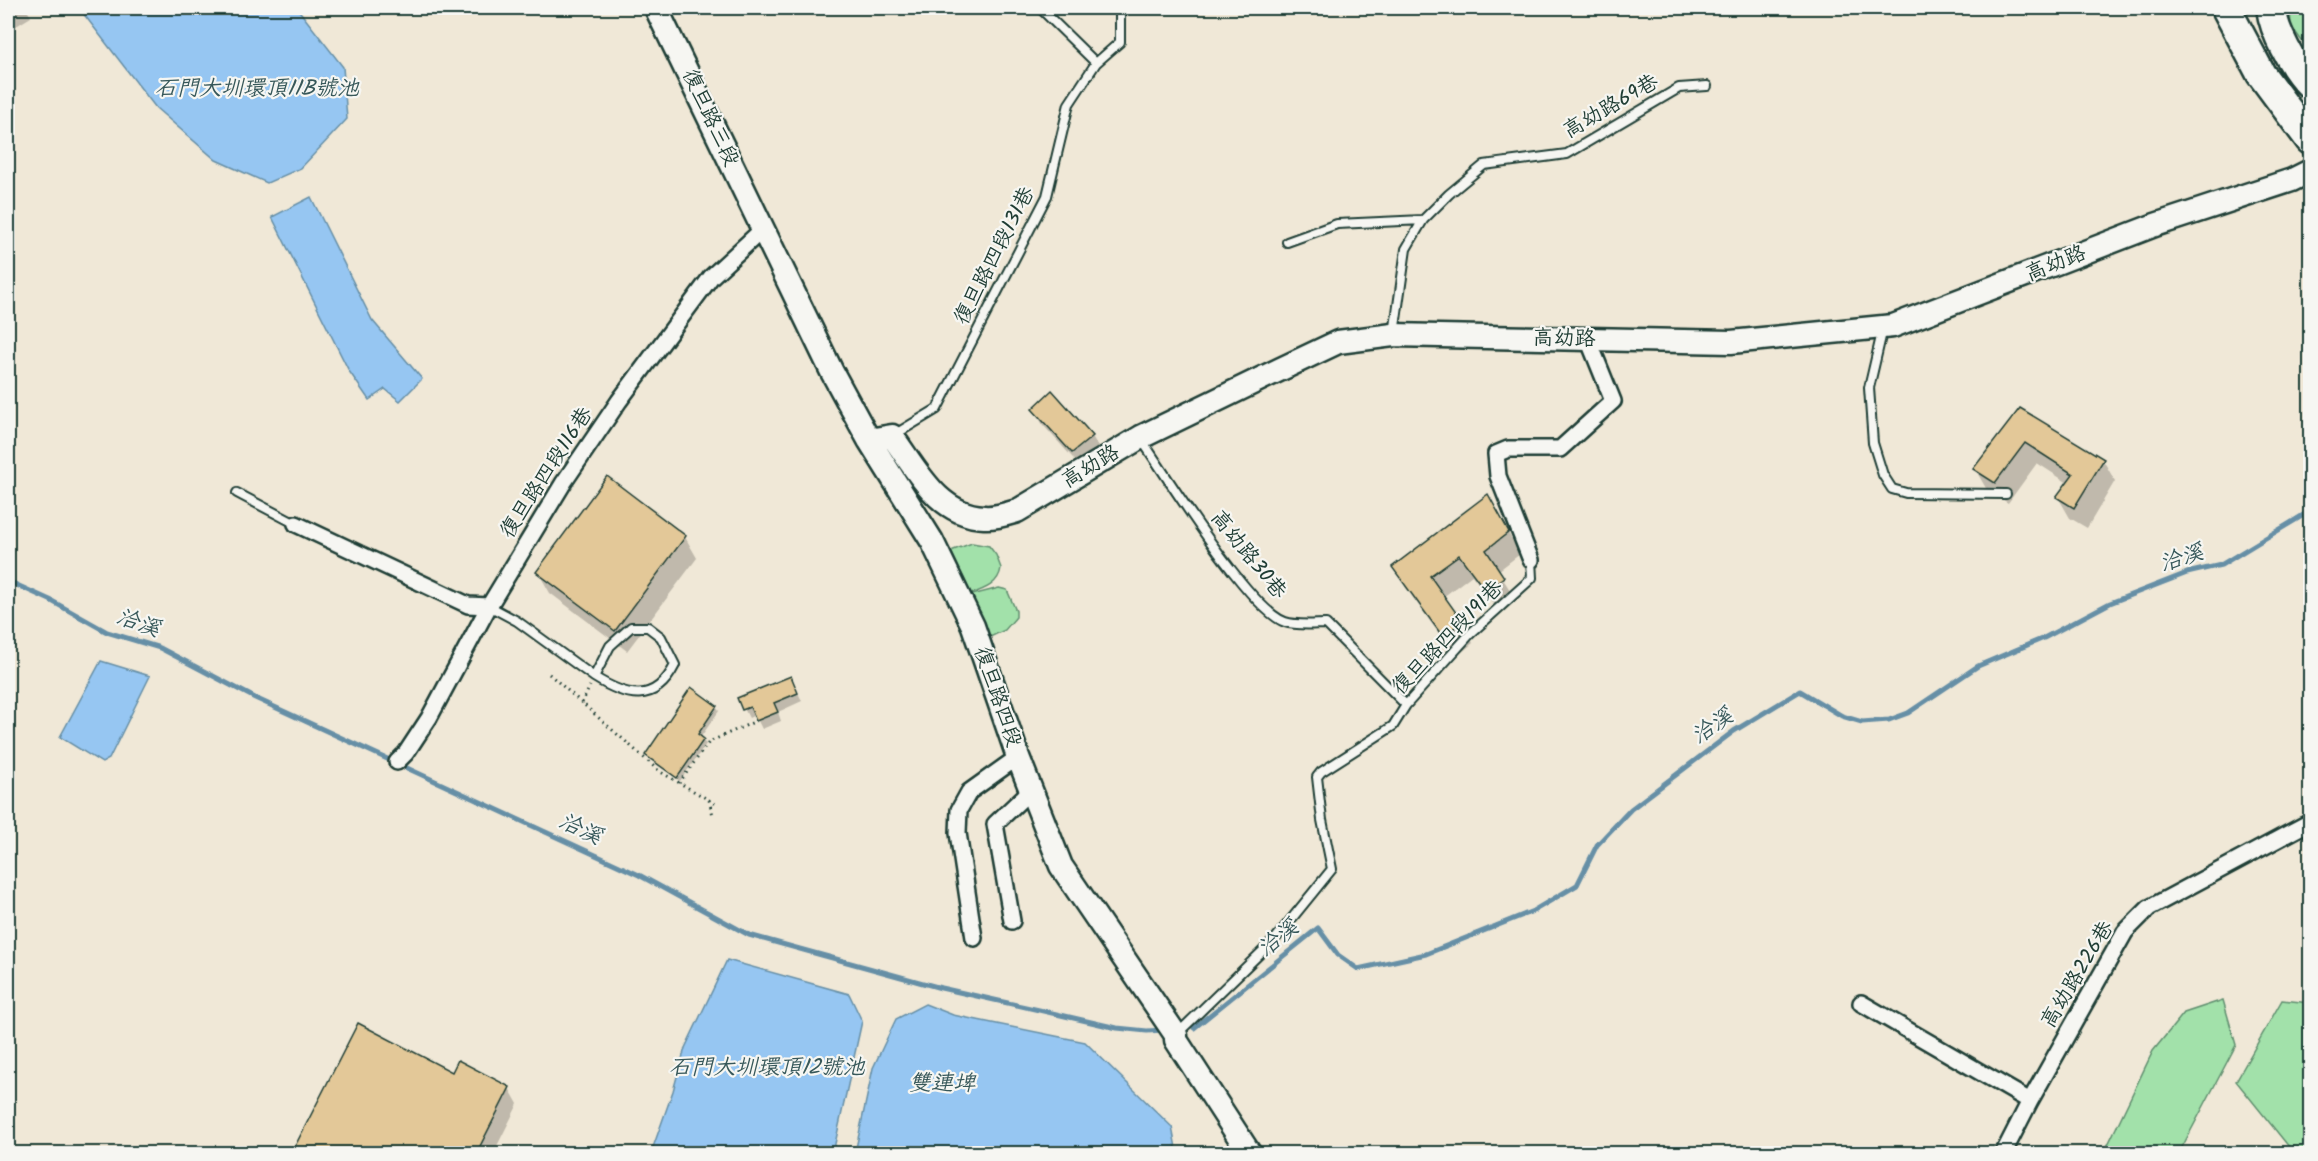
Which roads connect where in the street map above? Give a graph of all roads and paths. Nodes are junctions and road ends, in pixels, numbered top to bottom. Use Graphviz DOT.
graph roads {
  1 [pos="656,8"];
  2 [pos="1040,8"];
  3 [pos="1120,8"];
  4 [pos="2226,8"];
  5 [pos="2271,8"];
  6 [pos="1096,63"];
  7 [pos="2310,84"];
  8 [pos="1707,86"];
  9 [pos="2310,140"];
  10 [pos="2310,172"];
  11 [pos="1423,220"];
  12 [pos="763,229"];
  13 [pos="1287,242"];
  14 [pos="1883,327"];
  15 [pos="1394,335"];
  16 [pos="1587,339"];
  17 [pos="892,436"];
  18 [pos="1141,437"];
  19 [pos="869,440"];
  20 [pos="237,493"];
  21 [pos="2006,494"];
  22 [pos="296,524"];
  23 [pos="1531,560"];
  24 [pos="489,606"];
  25 [pos="549,674"];
  26 [pos="594,676"];
  27 [pos="1406,705"];
  28 [pos="756,721"];
  29 [pos="1018,757"];
  30 [pos="397,762"];
  31 [pos="679,783"];
  32 [pos="1031,790"];
  33 [pos="709,800"];
  34 [pos="716,804"];
  35 [pos="713,815"];
  36 [pos="2310,822"];
  37 [pos="1012,921"];
  38 [pos="974,938"];
  39 [pos="1861,1003"];
  40 [pos="1176,1038"];
  41 [pos="2030,1101"];
  42 [pos="1250,1154"];
  43 [pos="2003,1154"];
  1 -- 12 [label="street, 復旦路三段"];
  2 -- 6 [label="lane"];
  3 -- 6 [label="lane, 復旦路四段131巷"];
  4 -- 9 [label="highway"];
  5 -- 7 [label="highway"];
  6 -- 17 [label="lane, 復旦路四段131巷"];
  8 -- 11 [label="lane, 高幼路69巷"];
  10 -- 14 [label="street, 高幼路"];
  11 -- 13 [label="lane"];
  11 -- 15 [label="lane, 高幼路69巷"];
  12 -- 19 [label="street, 復旦路四段"];
  12 -- 24 [label="street, 復旦路四段116巷"];
  14 -- 16 [label="street, 高幼路"];
  14 -- 21 [label="lane"];
  15 -- 16 [label="street, 高幼路"];
  15 -- 18 [label="street, 高幼路"];
  16 -- 23 [label="street"];
  17 -- 18 [label="street, 高幼路"];
  17 -- 19 [label="street"];
  18 -- 27 [label="lane, 高幼路30巷"];
  19 -- 29 [label="street, 復旦路四段"];
  20 -- 22 [label="lane"];
  22 -- 24 [label="street"];
  23 -- 27 [label="lane, 復旦路四段191巷"];
  24 -- 26 [label="lane"];
  24 -- 30 [label="street, 復旦路四段116巷"];
  25 -- 31 [label="path"];
  26 -- 26 [label="lane"];
  27 -- 40 [label="lane, 復旦路四段191巷"];
  28 -- 31 [label="path"];
  29 -- 32 [label="street, 復旦路四段"];
  29 -- 38 [label="street"];
  31 -- 33 [label="path"];
  32 -- 37 [label="street"];
  32 -- 40 [label="street, 復旦路四段"];
  33 -- 34 [label="path"];
  33 -- 35 [label="path"];
  36 -- 41 [label="street, 高幼路226巷"];
  39 -- 41 [label="street"];
  40 -- 42 [label="street, 復旦路四段"];
  41 -- 43 [label="street, 高幼路226巷"];
}
